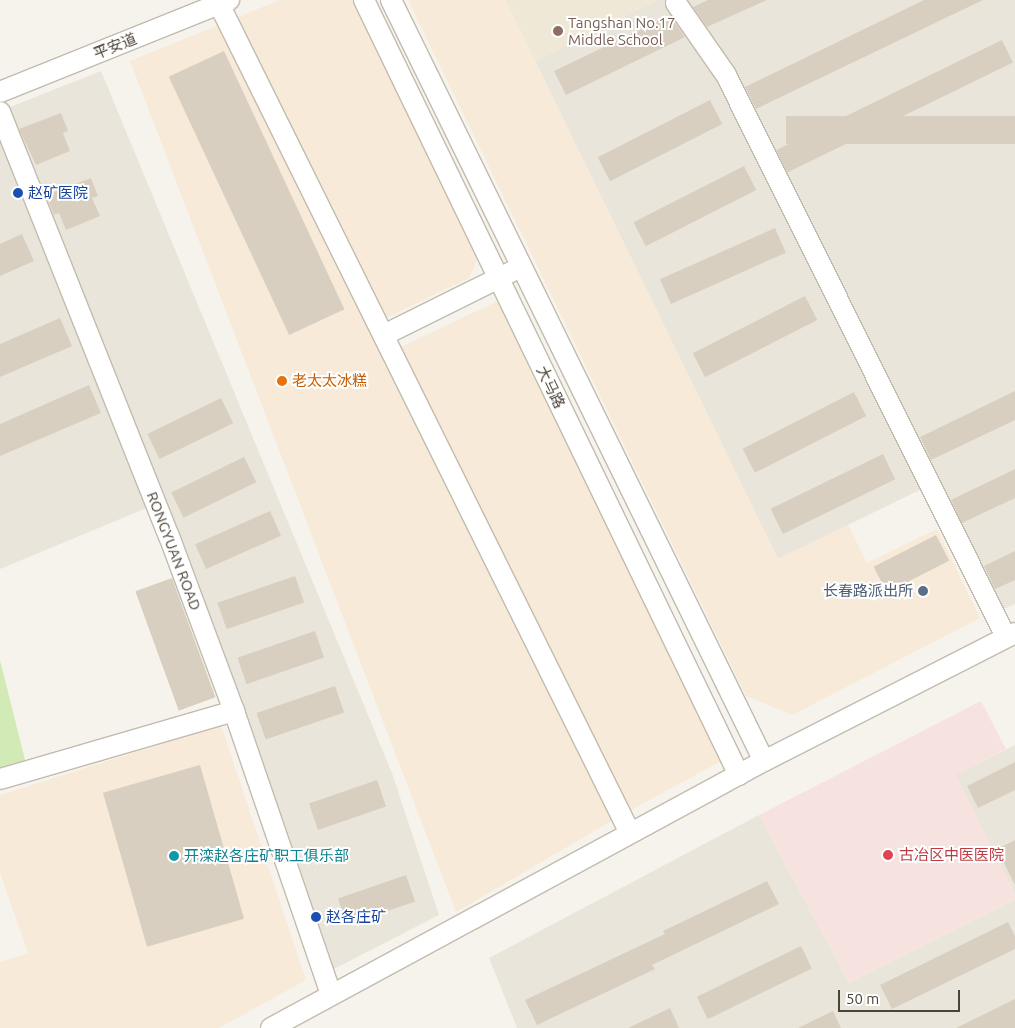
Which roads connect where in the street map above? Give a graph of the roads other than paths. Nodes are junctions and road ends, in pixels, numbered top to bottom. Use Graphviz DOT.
graph roads {
  1 [pos="364,0"];
  2 [pos="391,0"];
  3 [pos="224,2"];
  4 [pos="676,3"];
  5 [pos="0,92"];
  6 [pos="0,112"];
  7 [pos="522,267"];
  8 [pos="498,278"];
  9 [pos="384,335"];
  10 [pos="1011,635"];
  11 [pos="234,711"];
  12 [pos="764,761"];
  13 [pos="739,775"];
  14 [pos="0,779"];
  15 [pos="630,833"];
  16 [pos="331,995"];
  17 [pos="271,1028"];
  1 -- 8 [label="street, 大马路"];
  2 -- 7 [label="street, 大马路"];
  3 -- 5 [label="street, 平安道"];
  3 -- 9 [label="street"];
  4 -- 10 [label="street"];
  6 -- 11 [label="street, RONGYUAN ROAD"];
  7 -- 8 [label="street"];
  7 -- 12 [label="street, 大马路"];
  8 -- 9 [label="street"];
  8 -- 13 [label="street, 大马路"];
  9 -- 15 [label="street"];
  10 -- 12 [label="street"];
  11 -- 14 [label="street"];
  11 -- 16 [label="street, RONGYUAN ROAD"];
  12 -- 13 [label="street"];
  13 -- 15 [label="street"];
  15 -- 16 [label="street"];
  16 -- 17 [label="street"];
}
